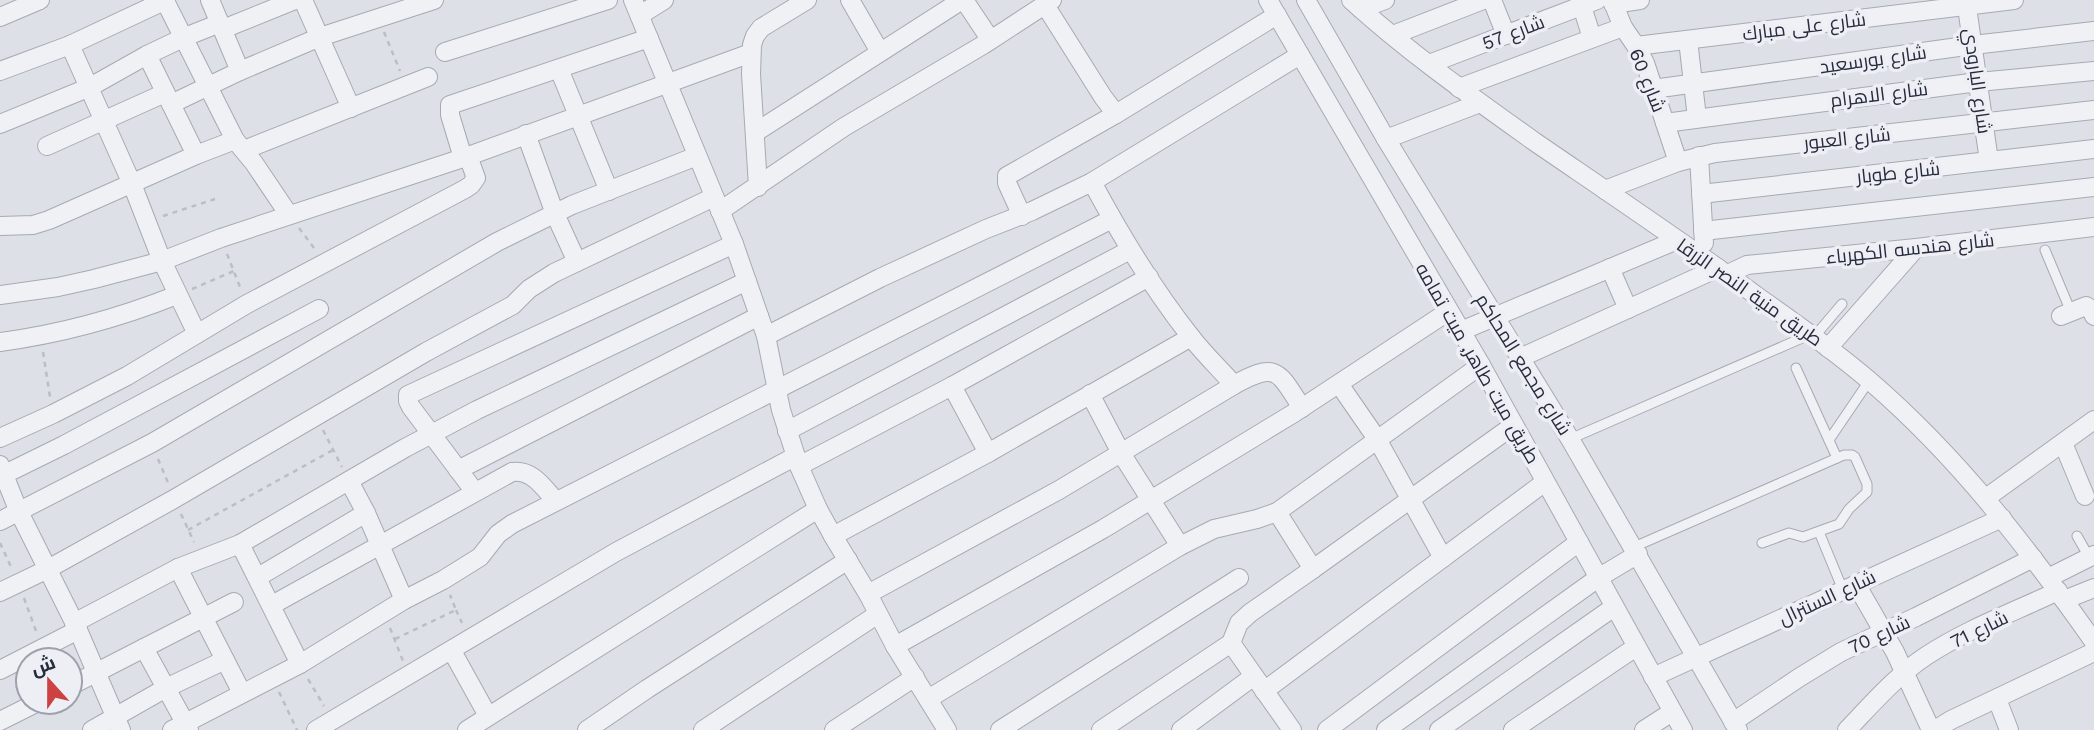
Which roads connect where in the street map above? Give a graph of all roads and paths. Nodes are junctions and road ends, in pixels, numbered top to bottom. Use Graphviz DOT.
graph roads {
  1 [pos="40,0"];
  2 [pos="166,0"];
  3 [pos="210,0"];
  4 [pos="434,0"];
  5 [pos="608,0"];
  6 [pos="664,0"];
  7 [pos="807,0"];
  8 [pos="850,0"];
  9 [pos="963,0"];
  10 [pos="1306,0"];
  11 [pos="1385,0"];
  12 [pos="1483,0"];
  13 [pos="1492,0"];
  14 [pos="1640,0"];
  15 [pos="2014,0"];
  16 [pos="306,1"];
  17 [pos="1048,2"];
  18 [pos="1597,2"];
  19 [pos="1967,3"];
  20 [pos="1356,5"];
  21 [pos="1273,7"];
  22 [pos="637,8"];
  23 [pos="0,17"];
  24 [pos="378,19"];
  25 [pos="221,26"];
  26 [pos="1623,27"];
  27 [pos="2094,31"];
  28 [pos="1393,35"];
  29 [pos="1506,35"];
  30 [pos="185,37"];
  31 [pos="320,37"];
  32 [pos="649,38"];
  33 [pos="1592,38"];
  34 [pos="990,39"];
  35 [pos="1688,40"];
  36 [pos="70,45"];
  37 [pos="1973,45"];
  38 [pos="1636,46"];
  39 [pos="445,52"];
  40 [pos="880,52"];
  41 [pos="751,53"];
  42 [pos="148,55"];
  43 [pos="1300,55"];
  44 [pos="1429,64"];
  45 [pos="559,69"];
  46 [pos="0,71"];
  47 [pos="240,71"];
  48 [pos="2094,71"];
  49 [pos="428,77"];
  50 [pos="1978,82"];
  51 [pos="1693,83"];
  52 [pos="668,84"];
  53 [pos="209,86"];
  54 [pos="406,86"];
  55 [pos="90,87"];
  56 [pos="1459,88"];
  57 [pos="1653,89"];
  58 [pos="168,98"];
  59 [pos="1480,103"];
  60 [pos="351,108"];
  61 [pos="2094,110"];
  62 [pos="1116,114"];
  63 [pos="579,115"];
  64 [pos="1697,118"];
  65 [pos="105,120"];
  66 [pos="1665,123"];
  67 [pos="1984,123"];
  68 [pos="0,124"];
  69 [pos="756,132"];
  70 [pos="526,134"];
  71 [pos="1386,139"];
  72 [pos="240,145"];
  73 [pos="47,146"];
  74 [pos="2094,149"];
  75 [pos="196,155"];
  76 [pos="697,156"];
  77 [pos="1699,156"];
  78 [pos="465,157"];
  79 [pos="1990,161"];
  80 [pos="1678,162"];
  81 [pos="1092,182"];
  82 [pos="132,184"];
  83 [pos="758,187"];
  84 [pos="2094,187"];
  85 [pos="1605,190"];
  86 [pos="609,191"];
  87 [pos="1701,194"];
  88 [pos="215,199"];
  89 [pos="717,204"];
  90 [pos="555,214"];
  91 [pos="289,215"];
  92 [pos="1022,215"];
  93 [pos="1112,219"];
  94 [pos="147,221"];
  95 [pos="0,226"];
  96 [pos="2094,227"];
  97 [pos="1703,231"];
  98 [pos="1677,240"];
  99 [pos="734,244"];
  100 [pos="1916,248"];
  101 [pos="1130,250"];
  102 [pos="2045,250"];
  103 [pos="162,261"];
  104 [pos="324,262"];
  105 [pos="577,262"];
  106 [pos="1717,267"];
  107 [pos="1610,268"];
  108 [pos="234,271"];
  109 [pos="1149,277"];
  110 [pos="747,281"];
  111 [pos="0,295"];
  112 [pos="177,295"];
  113 [pos="1842,304"];
  114 [pos="319,309"];
  115 [pos="1628,309"];
  116 [pos="1449,311"];
  117 [pos="2066,314"];
  118 [pos="759,316"];
  119 [pos="1495,316"];
  120 [pos="2094,316"];
  121 [pos="1461,331"];
  122 [pos="197,334"];
  123 [pos="40,336"];
  124 [pos="766,336"];
  125 [pos="1191,337"];
  126 [pos="1818,340"];
  127 [pos="0,342"];
  128 [pos="1520,358"];
  129 [pos="1481,365"];
  130 [pos="1796,368"];
  131 [pos="1869,381"];
  132 [pos="1339,384"];
  133 [pos="1234,385"];
  134 [pos="953,386"];
  135 [pos="776,391"];
  136 [pos="1090,394"];
  137 [pos="1301,408"];
  138 [pos="53,414"];
  139 [pos="317,417"];
  140 [pos="2094,420"];
  141 [pos="1514,425"];
  142 [pos="787,431"];
  143 [pos="430,435"];
  144 [pos="0,438"];
  145 [pos="1377,439"];
  146 [pos="1570,439"];
  147 [pos="1829,440"];
  148 [pos="152,443"];
  149 [pos="2063,443"];
  150 [pos="988,453"];
  151 [pos="1121,453"];
  152 [pos="1837,458"];
  153 [pos="798,461"];
  154 [pos="1,468"];
  155 [pos="458,470"];
  156 [pos="349,481"];
  157 [pos="1545,482"];
  158 [pos="475,492"];
  159 [pos="2085,496"];
  160 [pos="1986,498"];
  161 [pos="174,499"];
  162 [pos="1408,499"];
  163 [pos="555,500"];
  164 [pos="1150,501"];
  165 [pos="818,509"];
  166 [pos="19,512"];
  167 [pos="1277,512"];
  168 [pos="366,513"];
  169 [pos="2002,517"];
  170 [pos="0,521"];
  171 [pos="188,530"];
  172 [pos="1819,532"];
  173 [pos="833,536"];
  174 [pos="2077,536"];
  175 [pos="1579,542"];
  176 [pos="1762,543"];
  177 [pos="0,544"];
  178 [pos="240,544"];
  179 [pos="381,546"];
  180 [pos="1180,546"];
  181 [pos="1636,550"];
  182 [pos="2091,556"];
  183 [pos="1443,558"];
  184 [pos="2032,558"];
  185 [pos="848,560"];
  186 [pos="178,568"];
  187 [pos="48,569"];
  188 [pos="1313,569"];
  189 [pos="258,577"];
  190 [pos="1239,578"];
  191 [pos="1598,578"];
  192 [pos="443,580"];
  193 [pos="18,584"];
  194 [pos="1850,587"];
  195 [pos="2094,588"];
  196 [pos="2057,590"];
  197 [pos="0,592"];
  198 [pos="869,594"];
  199 [pos="404,600"];
  200 [pos="234,602"];
  201 [pos="272,605"];
  202 [pos="1614,607"];
  203 [pos="878,614"];
  204 [pos="2087,617"];
  205 [pos="203,618"];
  206 [pos="76,626"];
  207 [pos="1884,632"];
  208 [pos="2094,642"];
  209 [pos="1231,643"];
  210 [pos="43,646"];
  211 [pos="45,646"];
  212 [pos="895,646"];
  213 [pos="1636,647"];
  214 [pos="144,648"];
  215 [pos="452,651"];
  216 [pos="2094,652"];
  217 [pos="1695,658"];
  218 [pos="225,660"];
  219 [pos="300,664"];
  220 [pos="97,672"];
  221 [pos="1905,672"];
  222 [pos="408,674"];
  223 [pos="273,677"];
  224 [pos="915,677"];
  225 [pos="1653,677"];
  226 [pos="84,679"];
  227 [pos="1259,683"];
  228 [pos="166,688"];
  229 [pos="242,693"];
  230 [pos="928,699"];
  231 [pos="1997,699"];
  232 [pos="1672,712"];
  233 [pos="488,716"];
  234 [pos="332,720"];
  235 [pos="118,723"];
  236 [pos="1735,726"];
  237 [pos="1283,727"];
  238 [pos="182,728"];
  239 [pos="943,729"];
  240 [pos="92,730"];
  241 [pos="297,730"];
  242 [pos="316,730"];
  243 [pos="467,730"];
  244 [pos="587,730"];
  245 [pos="703,730"];
  246 [pos="834,730"];
  247 [pos="1000,730"];
  248 [pos="1101,730"];
  249 [pos="1181,730"];
  250 [pos="1327,730"];
  251 [pos="1386,730"];
  252 [pos="1439,730"];
  253 [pos="1513,730"];
  254 [pos="1644,730"];
  255 [pos="1683,730"];
  256 [pos="1847,730"];
  257 [pos="1933,730"];
  258 [pos="2010,730"];
  1 -- 23 [label="street"];
  2 -- 30 [label="street"];
  2 -- 36 [label="street"];
  3 -- 25 [label="street"];
  4 -- 24 [label="street"];
  5 -- 39 [label="street"];
  6 -- 22 [label="street"];
  7 -- 41 [label="street"];
  8 -- 40 [label="street"];
  9 -- 34 [label="street"];
  9 -- 40 [label="street"];
  10 -- 71 [label="street, شارع مجمع المحاكم"];
  11 -- 20 [label="street"];
  12 -- 28 [label="street"];
  13 -- 29 [label="street"];
  14 -- 18 [label="street, شارع 57"];
  15 -- 19 [label="street, شارع على مبارك"];
  16 -- 25 [label="street"];
  16 -- 31 [label="street"];
  17 -- 34 [label="street"];
  17 -- 62 [label="street"];
  18 -- 26 [label="street, شارع 60"];
  18 -- 29 [label="street, شارع 57"];
  18 -- 33 [label="street"];
  19 -- 35 [label="street, شارع على مبارك"];
  19 -- 37 [label="street, شارع البارودي"];
  20 -- 28 [label="street, طريق منية النصر الزرقا"];
  21 -- 43 [label="street, طريق ميت طاهر, ميت تمامه"];
  21 -- 62 [label="street"];
  22 -- 32 [label="street"];
  24 -- 31 [label="street"];
  24 -- 54 [label="path"];
  25 -- 30 [label="street"];
  25 -- 47 [label="street"];
  26 -- 33 [label="street"];
  26 -- 38 [label="street, شارع 60"];
  27 -- 37 [label="street, شارع بورسعيد"];
  28 -- 44 [label="street, طريق منية النصر الزرقا"];
  29 -- 44 [label="street, شارع 57"];
  30 -- 42 [label="street"];
  30 -- 53 [label="street"];
  31 -- 47 [label="street"];
  31 -- 60 [label="street"];
  32 -- 45 [label="street"];
  32 -- 52 [label="street"];
  33 -- 56 [label="street"];
  34 -- 83 [label="street"];
  35 -- 38 [label="street, شارع على مبارك"];
  35 -- 51 [label="street"];
  36 -- 46 [label="street"];
  36 -- 55 [label="street"];
  37 -- 50 [label="street, شارع البارودي"];
  37 -- 51 [label="street, شارع بورسعيد"];
  38 -- 57 [label="street, شارع 60"];
  40 -- 69 [label="street"];
  41 -- 52 [label="street"];
  41 -- 69 [label="street"];
  42 -- 55 [label="street"];
  42 -- 58 [label="street"];
  43 -- 81 [label="street"];
  43 -- 116 [label="street, طريق ميت طاهر, ميت تمامه"];
  44 -- 56 [label="street, طريق منية النصر الزرقا"];
  45 -- 63 [label="street"];
  45 -- 78 [label="street"];
  47 -- 53 [label="street"];
  48 -- 50 [label="street, شارع الاهرام"];
  49 -- 54 [label="street"];
  50 -- 64 [label="street, شارع الاهرام"];
  50 -- 67 [label="street, شارع البارودي"];
  51 -- 57 [label="street, شارع بورسعيد"];
  51 -- 64 [label="street"];
  52 -- 63 [label="street"];
  52 -- 76 [label="street"];
  53 -- 58 [label="street"];
  53 -- 72 [label="street"];
  54 -- 60 [label="street"];
  55 -- 65 [label="street"];
  55 -- 68 [label="street"];
  56 -- 59 [label="street, طريق منية النصر الزرقا"];
  57 -- 66 [label="street, شارع 60"];
  58 -- 65 [label="street"];
  58 -- 75 [label="street"];
  59 -- 71 [label="street"];
  59 -- 85 [label="street, طريق منية النصر الزرقا"];
  60 -- 72 [label="street"];
  61 -- 67 [label="street, شارع العبور"];
  62 -- 92 [label="street"];
  63 -- 70 [label="street"];
  63 -- 86 [label="street"];
  64 -- 66 [label="street, شارع الاهرام"];
  65 -- 73 [label="street"];
  65 -- 82 [label="street"];
  66 -- 80 [label="street, شارع 60"];
  67 -- 77 [label="street, شارع العبور"];
  67 -- 79 [label="street, شارع البارودي"];
  69 -- 83 [label="street"];
  70 -- 78 [label="street"];
  70 -- 90 [label="street"];
  71 -- 119 [label="street, شارع مجمع المحاكم"];
  72 -- 75 [label="street"];
  72 -- 91 [label="street"];
  74 -- 79 [label="street, شارع طوبار"];
  75 -- 82 [label="street"];
  76 -- 86 [label="street"];
  76 -- 89 [label="street"];
  77 -- 80 [label="street, شارع العبور"];
  77 -- 87 [label="street"];
  78 -- 91 [label="street"];
  78 -- 104 [label="street"];
  79 -- 87 [label="street, شارع طوبار"];
  80 -- 85 [label="street, شارع العبور"];
  81 -- 92 [label="street"];
  81 -- 93 [label="street"];
  82 -- 94 [label="street"];
  82 -- 95 [label="street"];
  83 -- 89 [label="street"];
  84 -- 97 [label="street"];
  85 -- 98 [label="street, طريق منية النصر الزرقا"];
  86 -- 90 [label="street"];
  87 -- 97 [label="street"];
  88 -- 94 [label="path"];
  89 -- 99 [label="street"];
  89 -- 105 [label="street"];
  90 -- 105 [label="street"];
  90 -- 148 [label="street"];
  91 -- 103 [label="street"];
  91 -- 104 [label="path"];
  92 -- 124 [label="street"];
  93 -- 101 [label="street"];
  93 -- 135 [label="street"];
  94 -- 103 [label="street"];
  96 -- 100 [label="street, شارع هندسه الكهرباء"];
  97 -- 106 [label="street"];
  98 -- 106 [label="street, طريق منية النصر الزرقا"];
  98 -- 107 [label="street"];
  99 -- 110 [label="street"];
  99 -- 143 [label="street"];
  100 -- 106 [label="street, شارع هندسه الكهرباء"];
  100 -- 126 [label="street"];
  101 -- 109 [label="street"];
  101 -- 142 [label="street"];
  102 -- 117 [label="lane"];
  103 -- 111 [label="street"];
  103 -- 112 [label="street"];
  104 -- 122 [label="street"];
  105 -- 139 [label="street"];
  106 -- 115 [label="street, شارع هندسه الكهرباء"];
  106 -- 126 [label="street, طريق منية النصر الزرقا"];
  107 -- 115 [label="street"];
  107 -- 119 [label="street"];
  108 -- 112 [label="path"];
  109 -- 125 [label="street"];
  109 -- 134 [label="street"];
  110 -- 118 [label="street"];
  110 -- 143 [label="street"];
  112 -- 122 [label="street"];
  112 -- 123 [label="street"];
  113 -- 126 [label="lane"];
  114 -- 154 [label="street"];
  115 -- 128 [label="street, شارع هندسه الكهرباء"];
  116 -- 121 [label="street, طريق ميت طاهر, ميت تمامه"];
  116 -- 132 [label="street"];
  117 -- 120 [label="street"];
  118 -- 124 [label="street"];
  118 -- 155 [label="street"];
  119 -- 121 [label="street"];
  119 -- 128 [label="street, شارع مجمع المحاكم"];
  121 -- 129 [label="street, طريق ميت طاهر, ميت تمامه"];
  122 -- 138 [label="street"];
  123 -- 127 [label="street"];
  123 -- 138 [label="path"];
  124 -- 135 [label="street"];
  125 -- 133 [label="street"];
  125 -- 136 [label="street"];
  126 -- 131 [label="street, طريق منية النصر الزرقا"];
  126 -- 146 [label="lane"];
  128 -- 146 [label="street, شارع مجمع المحاكم"];
  129 -- 141 [label="street, طريق ميت طاهر, ميت تمامه"];
  129 -- 145 [label="street"];
  130 -- 147 [label="lane"];
  131 -- 147 [label="lane"];
  131 -- 160 [label="street, طريق منية النصر الزرقا"];
  132 -- 137 [label="street"];
  132 -- 145 [label="street"];
  133 -- 137 [label="street"];
  133 -- 151 [label="street"];
  134 -- 150 [label="street"];
  134 -- 153 [label="street"];
  135 -- 142 [label="street"];
  135 -- 163 [label="street"];
  136 -- 150 [label="street"];
  136 -- 151 [label="street"];
  137 -- 164 [label="street"];
  138 -- 144 [label="street"];
  139 -- 161 [label="street"];
  139 -- 171 [label="path"];
  140 -- 149 [label="street"];
  141 -- 157 [label="street, طريق ميت طاهر, ميت تمامه"];
  141 -- 162 [label="street"];
  142 -- 153 [label="street"];
  143 -- 155 [label="street"];
  143 -- 156 [label="street"];
  145 -- 162 [label="street"];
  145 -- 167 [label="street"];
  146 -- 181 [label="street, شارع مجمع المحاكم"];
  147 -- 152 [label="lane"];
  148 -- 161 [label="path"];
  148 -- 166 [label="street"];
  149 -- 159 [label="street"];
  149 -- 160 [label="street"];
  150 -- 173 [label="street"];
  151 -- 164 [label="street"];
  151 -- 198 [label="street"];
  152 -- 172 [label="lane"];
  152 -- 181 [label="lane"];
  153 -- 165 [label="street"];
  153 -- 215 [label="street"];
  154 -- 166 [label="street"];
  155 -- 158 [label="street"];
  156 -- 168 [label="street"];
  156 -- 178 [label="street"];
  157 -- 175 [label="street, طريق ميت طاهر, ميت تمامه"];
  157 -- 183 [label="street"];
  158 -- 163 [label="street"];
  158 -- 179 [label="street"];
  160 -- 169 [label="street, طريق منية النصر الزرقا"];
  161 -- 187 [label="street"];
  162 -- 183 [label="street"];
  162 -- 188 [label="street"];
  163 -- 192 [label="street"];
  164 -- 180 [label="street"];
  164 -- 212 [label="street"];
  165 -- 173 [label="street"];
  165 -- 233 [label="street"];
  166 -- 170 [label="street"];
  166 -- 187 [label="street"];
  167 -- 180 [label="street"];
  167 -- 188 [label="street"];
  168 -- 179 [label="street"];
  168 -- 189 [label="street"];
  169 -- 184 [label="street, طريق منية النصر الزرقا"];
  169 -- 194 [label="street, شارع السنترال"];
  172 -- 176 [label="lane"];
  172 -- 194 [label="lane"];
  173 -- 185 [label="street"];
  174 -- 182 [label="lane"];
  175 -- 191 [label="street, طريق ميت طاهر, ميت تمامه"];
  175 -- 250 [label="street"];
  177 -- 193 [label="path"];
  178 -- 186 [label="street"];
  178 -- 189 [label="street"];
  179 -- 199 [label="street"];
  179 -- 201 [label="street"];
  180 -- 230 [label="street"];
  181 -- 191 [label="street"];
  181 -- 217 [label="street, شارع مجمع المحاكم"];
  182 -- 196 [label="street"];
  183 -- 227 [label="street"];
  184 -- 196 [label="street, طريق منية النصر الزرقا"];
  184 -- 207 [label="street, شارع 70"];
  185 -- 198 [label="street"];
  185 -- 244 [label="street"];
  186 -- 205 [label="street"];
  186 -- 206 [label="street"];
  187 -- 193 [label="street"];
  187 -- 206 [label="street"];
  188 -- 209 [label="street"];
  189 -- 201 [label="street"];
  190 -- 247 [label="street"];
  191 -- 202 [label="street, طريق ميت طاهر, ميت تمامه"];
  191 -- 251 [label="street"];
  192 -- 199 [label="street"];
  192 -- 222 [label="path"];
  193 -- 197 [label="street"];
  193 -- 210 [label="path"];
  194 -- 207 [label="street"];
  194 -- 217 [label="street, شارع السنترال"];
  195 -- 196 [label="street"];
  196 -- 204 [label="street, طريق منية النصر الزرقا"];
  196 -- 221 [label="street, شارع 71"];
  198 -- 203 [label="street"];
  199 -- 219 [label="street"];
  200 -- 205 [label="street"];
  201 -- 219 [label="street"];
  202 -- 213 [label="street, طريق ميت طاهر, ميت تمامه"];
  202 -- 252 [label="street"];
  203 -- 212 [label="street"];
  203 -- 245 [label="street"];
  204 -- 208 [label="street, طريق منية النصر الزرقا"];
  205 -- 214 [label="street"];
  205 -- 218 [label="street"];
  206 -- 211 [label="street"];
  206 -- 220 [label="street"];
  207 -- 221 [label="street"];
  207 -- 236 [label="street, شارع 70"];
  209 -- 227 [label="street"];
  209 -- 248 [label="street"];
  212 -- 224 [label="street"];
  213 -- 225 [label="street, طريق ميت طاهر, ميت تمامه"];
  213 -- 253 [label="street"];
  214 -- 220 [label="street"];
  214 -- 228 [label="street"];
  215 -- 222 [label="street"];
  215 -- 233 [label="street"];
  216 -- 231 [label="street"];
  217 -- 225 [label="street, شارع السنترال"];
  217 -- 236 [label="street, شارع مجمع المحاكم"];
  218 -- 228 [label="street"];
  218 -- 229 [label="street"];
  219 -- 223 [label="street"];
  219 -- 234 [label="path"];
  220 -- 226 [label="street"];
  220 -- 235 [label="street"];
  221 -- 256 [label="street, شارع 71"];
  221 -- 257 [label="street"];
  222 -- 234 [label="street"];
  223 -- 229 [label="street"];
  223 -- 241 [label="path"];
  224 -- 230 [label="street"];
  224 -- 246 [label="street"];
  225 -- 232 [label="street, طريق ميت طاهر, ميت تمامه"];
  227 -- 237 [label="street"];
  227 -- 249 [label="street"];
  228 -- 235 [label="street"];
  228 -- 238 [label="street"];
  229 -- 238 [label="street"];
  230 -- 239 [label="street"];
  231 -- 257 [label="street"];
  231 -- 258 [label="street"];
  232 -- 254 [label="street"];
  232 -- 255 [label="street, طريق ميت طاهر, ميت تمامه"];
  233 -- 243 [label="street"];
  234 -- 242 [label="street"];
  235 -- 240 [label="street"];
}
